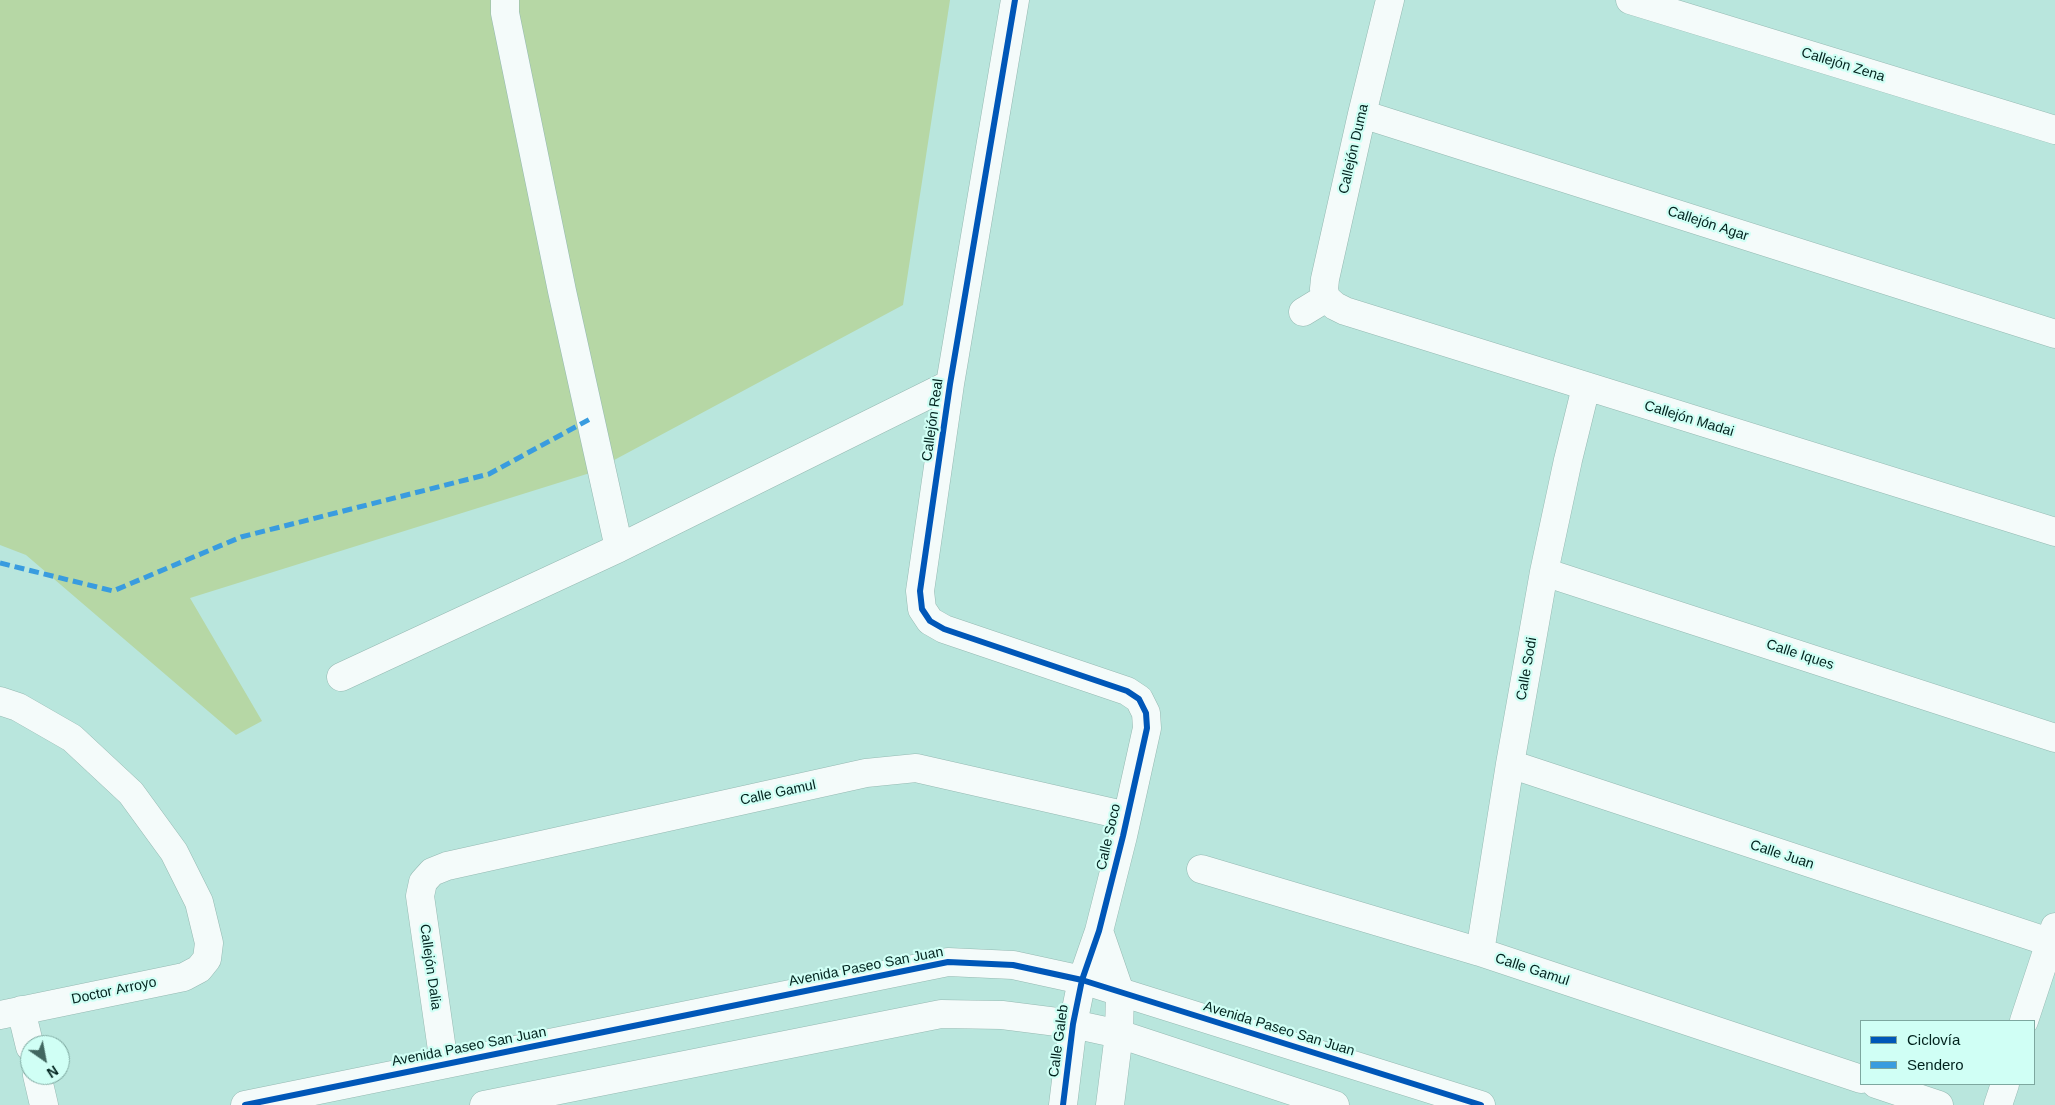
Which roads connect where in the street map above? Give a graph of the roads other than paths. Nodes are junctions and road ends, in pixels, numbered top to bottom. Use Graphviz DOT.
graph roads {
  1 [pos="505,0"];
  2 [pos="1015,0"];
  3 [pos="1390,0"];
  4 [pos="1630,0"];
  5 [pos="1362,114"];
  6 [pos="2055,130"];
  7 [pos="1326,298"];
  8 [pos="1303,312"];
  9 [pos="2055,334"];
  10 [pos="950,384"];
  11 [pos="1586,387"];
  12 [pos="2055,532"];
  13 [pos="619,548"];
  14 [pos="1544,572"];
  15 [pos="340,676"];
  16 [pos="1139,700"];
  17 [pos="0,701"];
  18 [pos="2055,738"];
  19 [pos="1510,764"];
  20 [pos="1127,816"];
  21 [pos="1201,869"];
  22 [pos="432,872"];
  23 [pos="1099,931"];
  24 [pos="2053,938"];
  25 [pos="1480,952"];
  26 [pos="1082,980"];
  27 [pos="1120,992"];
  28 [pos="11,1013"];
  29 [pos="2024,1020"];
  30 [pos="1073,1024"];
  31 [pos="1119,1034"];
  32 [pos="23,1035"];
  33 [pos="444,1064"];
  34 [pos="1860,1079"];
  35 [pos="39,1085"];
  36 [pos="1879,1085"];
  37 [pos="2004,1085"];
  38 [pos="348,1095"];
  39 [pos="44,1105"];
  40 [pos="245,1105"];
  41 [pos="484,1105"];
  42 [pos="1063,1105"];
  43 [pos="1110,1105"];
  44 [pos="1335,1105"];
  45 [pos="1481,1105"];
  46 [pos="1939,1105"];
  47 [pos="1998,1105"];
  1 -- 13 [label="street"];
  2 -- 10 [label="street, Callejón Real"];
  3 -- 5 [label="street, Callejón Duma"];
  4 -- 6 [label="street, Callejón Zena"];
  5 -- 7 [label="street, Callejón Duma"];
  5 -- 9 [label="street, Callejón Agar"];
  7 -- 8 [label="street"];
  7 -- 11 [label="street, Callejón Madai"];
  10 -- 13 [label="street"];
  10 -- 16 [label="street, Callejón Real"];
  11 -- 12 [label="street, Callejón Madai"];
  11 -- 14 [label="street, Calle Sodi"];
  13 -- 15 [label="street"];
  14 -- 18 [label="street, Calle Iques"];
  14 -- 19 [label="street, Calle Sodi"];
  16 -- 20 [label="street, Calle Soco"];
  17 -- 28 [label="street, Doctor Arroyo"];
  19 -- 24 [label="street, Calle Juan"];
  19 -- 25 [label="street, Calle Sodi"];
  20 -- 22 [label="street, Calle Gamul"];
  20 -- 23 [label="street, Calle Soco"];
  21 -- 25 [label="street, Calle Gamul"];
  22 -- 33 [label="street, Callejón Dalia"];
  23 -- 26 [label="street, Calle Soco"];
  23 -- 27 [label="street"];
  24 -- 29 [label="street"];
  25 -- 34 [label="street, Calle Gamul"];
  26 -- 27 [label="street, Avenida Paseo San Juan"];
  26 -- 30 [label="street, Calle Galeb"];
  26 -- 33 [label="street, Avenida Paseo San Juan"];
  27 -- 31 [label="street"];
  27 -- 45 [label="street, Avenida Paseo San Juan"];
  28 -- 32 [label="street"];
  30 -- 31 [label="street"];
  30 -- 41 [label="street"];
  30 -- 42 [label="street, Calle Galeb"];
  31 -- 43 [label="street"];
  31 -- 44 [label="street"];
  33 -- 38 [label="street, Avenida Paseo San Juan"];
  35 -- 39 [label="street"];
  36 -- 46 [label="street"];
  37 -- 47 [label="street"];
  38 -- 40 [label="street, Avenida Paseo San Juan"];
}
